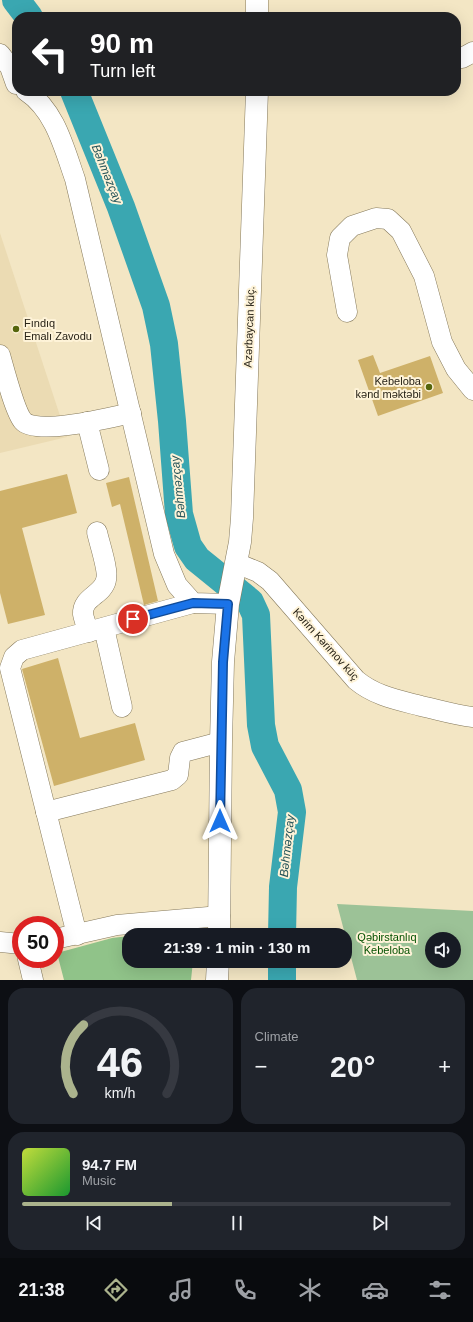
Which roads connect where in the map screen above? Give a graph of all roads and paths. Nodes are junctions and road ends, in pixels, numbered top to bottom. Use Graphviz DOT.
graph roads {
  1 [pos="257,0"];
  2 [pos="257,12"];
  3 [pos="473,52"];
  4 [pos="0,54"];
  5 [pos="461,58"];
  6 [pos="12,75"];
  7 [pos="33,96"];
  8 [pos="257,96"];
  9 [pos="347,312"];
  10 [pos="0,355"];
  11 [pos="473,390"];
  12 [pos="131,413"];
  13 [pos="87,422"];
  14 [pos="99,470"];
  15 [pos="97,532"];
  16 [pos="236,563"];
  17 [pos="193,603"];
  18 [pos="228,604"];
  19 [pos="96,630"];
  20 [pos="122,707"];
  21 [pos="473,717"];
  22 [pos="221,742"];
  23 [pos="46,812"];
  24 [pos="219,926"];
  25 [pos="77,935"];
  26 [pos="64,937"];
  27 [pos="0,942"];
  28 [pos="12,943"];
  29 [pos="30,968"];
  30 [pos="218,968"];
  31 [pos="33,980"];
  32 [pos="217,980"];
  1 -- 2 [label="main road"];
  3 -- 5 [label="street"];
  4 -- 6 [label="street"];
  7 -- 12 [label="street"];
  8 -- 16 [label="main road, Azərbaycan küç."];
  9 -- 11 [label="street"];
  10 -- 13 [label="street"];
  12 -- 13 [label="street"];
  12 -- 17 [label="street"];
  13 -- 14 [label="street"];
  15 -- 19 [label="street"];
  16 -- 18 [label="main road, Azərbaycan küç."];
  16 -- 21 [label="street, Kərim Kərimov küç"];
  17 -- 18 [label="street"];
  17 -- 19 [label="street"];
  18 -- 22 [label="main road"];
  19 -- 20 [label="street"];
  19 -- 23 [label="street"];
  22 -- 23 [label="street"];
  22 -- 24 [label="main road"];
  23 -- 25 [label="street"];
  24 -- 25 [label="street"];
  25 -- 26 [label="street"];
  27 -- 28 [label="street"];
  29 -- 31 [label="street"];
  30 -- 32 [label="main road"];
}
